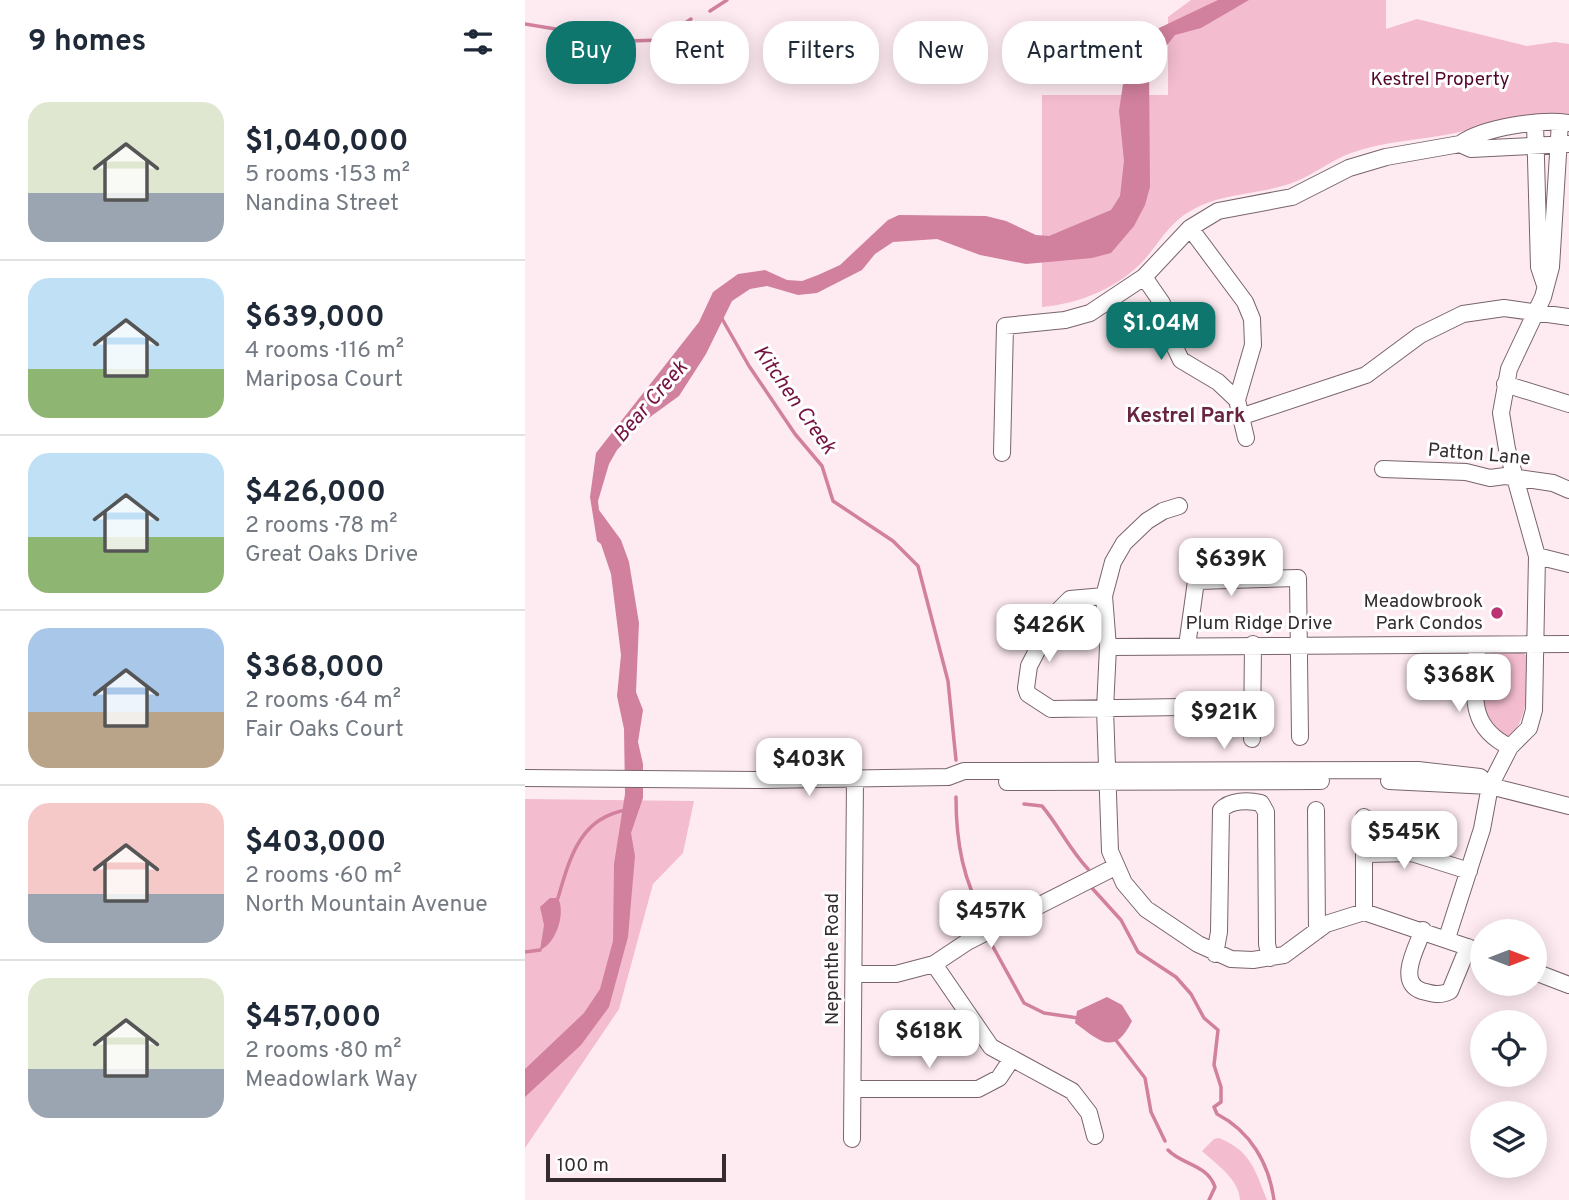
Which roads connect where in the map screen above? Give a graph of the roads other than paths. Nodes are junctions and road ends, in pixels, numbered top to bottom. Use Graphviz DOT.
graph roads {
  1 [pos="1535,123"];
  2 [pos="1565,123"];
  3 [pos="1460,144"];
  4 [pos="1564,145"];
  5 [pos="1535,146"];
  6 [pos="1190,228"];
  7 [pos="1144,277"];
  8 [pos="1545,285"];
  9 [pos="1537,311"];
  10 [pos="1569,317"];
  11 [pos="1505,384"];
  12 [pos="1237,400"];
  13 [pos="1569,404"];
  14 [pos="1240,417"];
  15 [pos="1246,438"];
  16 [pos="1002,453"];
  17 [pos="1383,468"];
  18 [pos="1515,477"];
  19 [pos="1569,490"];
  20 [pos="1179,506"];
  21 [pos="1537,556"];
  22 [pos="1569,564"];
  23 [pos="1104,596"];
  24 [pos="1537,644"];
  25 [pos="1569,644"];
  26 [pos="1253,645"];
  27 [pos="1297,645"];
  28 [pos="1477,645"];
  29 [pos="1187,646"];
  30 [pos="1108,647"];
  31 [pos="1183,707"];
  32 [pos="1105,709"];
  33 [pos="1300,737"];
  34 [pos="1252,739"];
  35 [pos="1510,747"];
  36 [pos="1109,775"];
  37 [pos="525,778"];
  38 [pos="855,779"];
  39 [pos="1490,786"];
  40 [pos="1569,806"];
  41 [pos="1316,810"];
  42 [pos="1364,817"];
  43 [pos="1364,854"];
  44 [pos="1115,867"];
  45 [pos="1469,871"];
  46 [pos="1364,912"];
  47 [pos="1423,930"];
  48 [pos="1317,931"];
  49 [pos="1447,938"];
  50 [pos="1470,947"];
  51 [pos="1215,954"];
  52 [pos="1470,957"];
  53 [pos="1270,958"];
  54 [pos="934,964"];
  55 [pos="854,974"];
  56 [pos="1547,977"];
  57 [pos="1569,985"];
  58 [pos="1011,1060"];
  59 [pos="854,1089"];
  60 [pos="1095,1136"];
  61 [pos="852,1139"];
  1 -- 2 [label="street"];
  1 -- 3 [label="street"];
  1 -- 5 [label="street"];
  2 -- 4 [label="street"];
  3 -- 5 [label="street"];
  3 -- 6 [label="street"];
  4 -- 5 [label="street"];
  4 -- 8 [label="street"];
  5 -- 8 [label="street"];
  6 -- 7 [label="street"];
  6 -- 12 [label="street"];
  7 -- 12 [label="street"];
  7 -- 16 [label="street"];
  8 -- 9 [label="street"];
  9 -- 10 [label="street"];
  9 -- 11 [label="street"];
  9 -- 14 [label="street"];
  11 -- 13 [label="street"];
  11 -- 18 [label="street"];
  12 -- 14 [label="street"];
  14 -- 15 [label="street"];
  17 -- 18 [label="street, Patton Lane"];
  18 -- 19 [label="street, Patton Lane"];
  18 -- 21 [label="street"];
  20 -- 23 [label="street"];
  21 -- 22 [label="street"];
  21 -- 24 [label="street"];
  23 -- 30 [label="street"];
  23 -- 32 [label="street"];
  24 -- 25 [label="street, Plum Ridge Drive"];
  24 -- 28 [label="street, Plum Ridge Drive"];
  24 -- 35 [label="street"];
  26 -- 27 [label="street, Plum Ridge Drive"];
  26 -- 29 [label="street, Plum Ridge Drive"];
  26 -- 34 [label="street"];
  27 -- 28 [label="street, Plum Ridge Drive"];
  27 -- 29 [label="street"];
  27 -- 33 [label="street"];
  28 -- 35 [label="street"];
  29 -- 30 [label="street, Plum Ridge Drive"];
  30 -- 32 [label="street"];
  31 -- 32 [label="street"];
  32 -- 36 [label="street"];
  35 -- 39 [label="street"];
  36 -- 38 [label="street"];
  36 -- 39 [label="street"];
  36 -- 44 [label="street"];
  37 -- 38 [label="street"];
  38 -- 55 [label="street, Nepenthe Road"];
  39 -- 40 [label="street"];
  39 -- 45 [label="street"];
  41 -- 48 [label="street"];
  42 -- 43 [label="street"];
  43 -- 45 [label="street"];
  43 -- 46 [label="street"];
  44 -- 51 [label="street"];
  44 -- 54 [label="street"];
  45 -- 49 [label="street"];
  46 -- 47 [label="street"];
  46 -- 48 [label="street"];
  47 -- 49 [label="street"];
  47 -- 52 [label="street"];
  48 -- 53 [label="street"];
  49 -- 50 [label="street"];
  51 -- 53 [label="street"];
  51 -- 53 [label="street"];
  54 -- 55 [label="street"];
  54 -- 58 [label="street"];
  55 -- 59 [label="street, Nepenthe Road"];
  56 -- 57 [label="street"];
  58 -- 59 [label="street"];
  58 -- 60 [label="street"];
  59 -- 61 [label="street, Nepenthe Road"];
}
